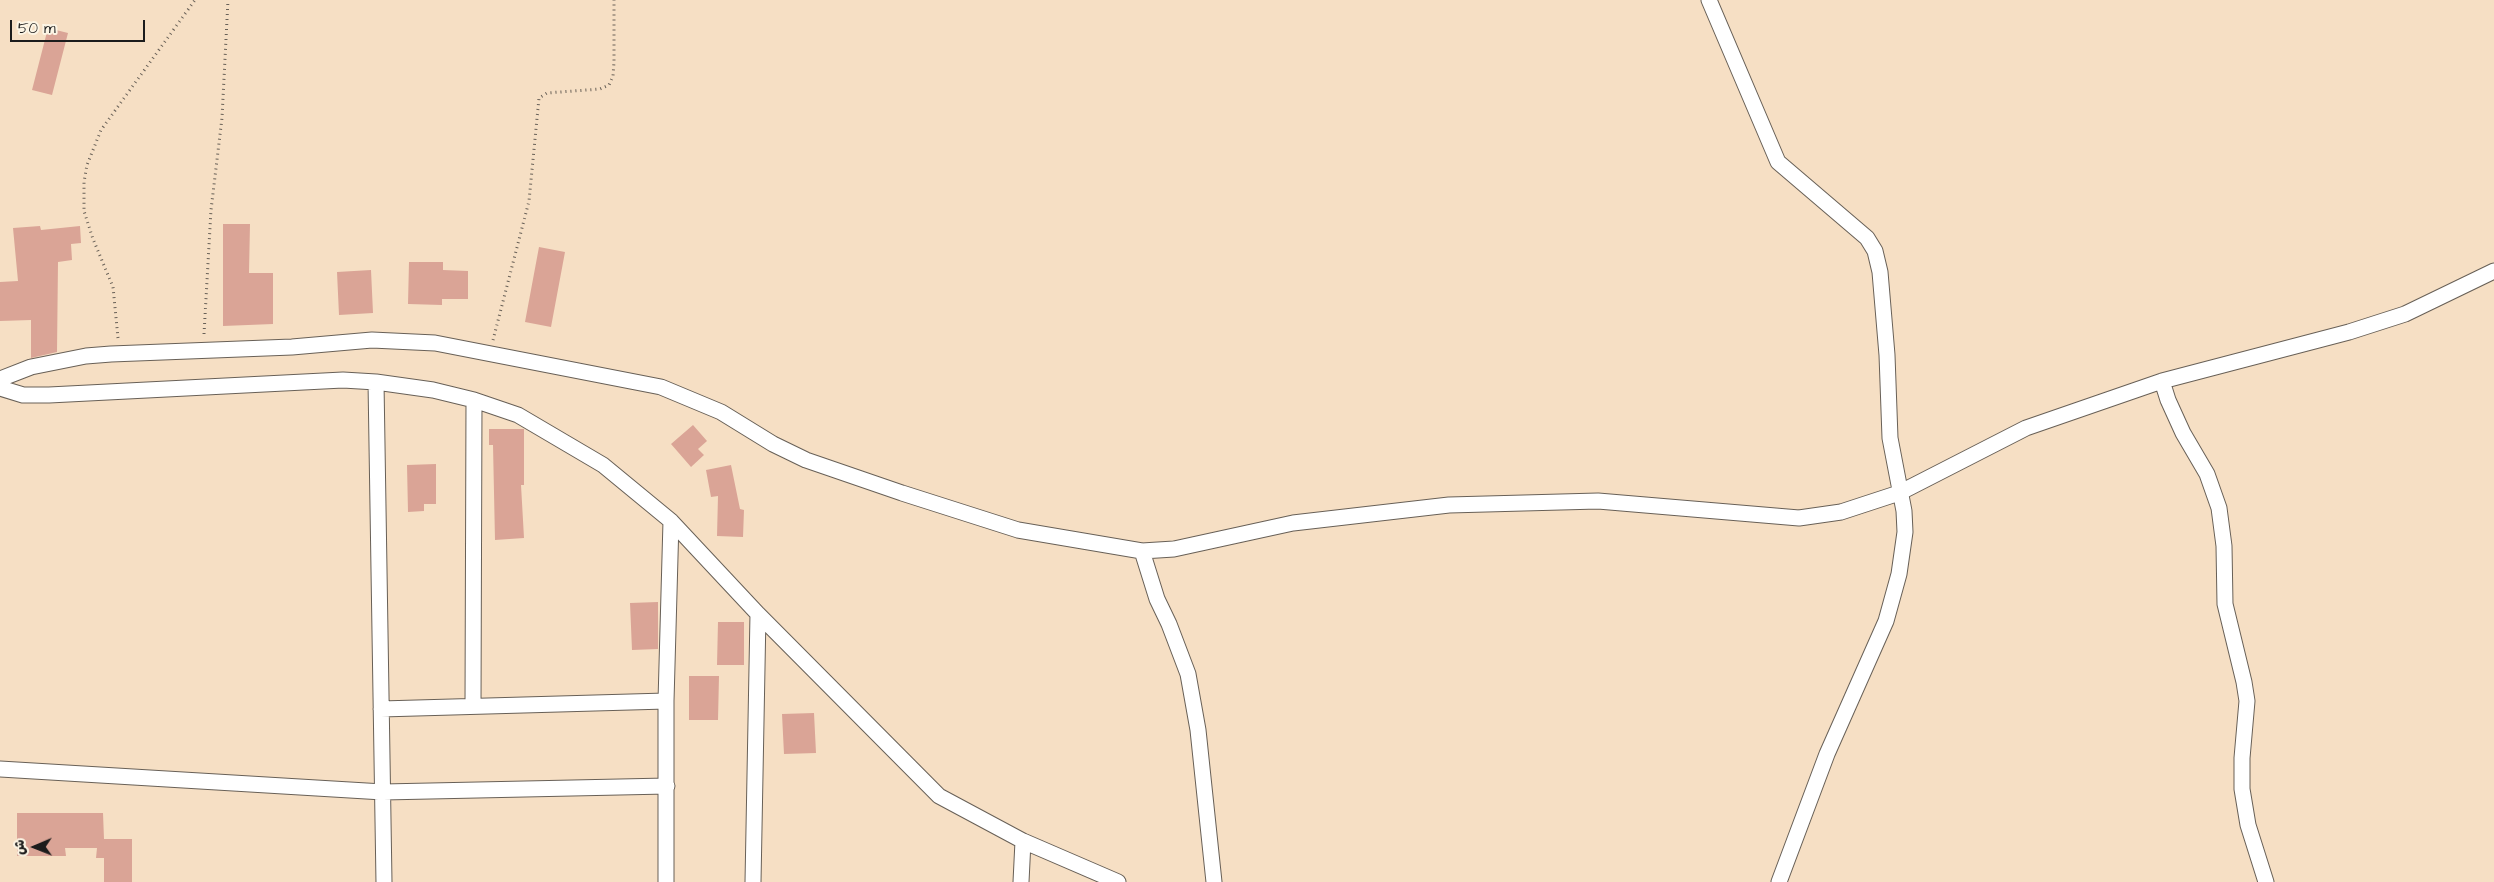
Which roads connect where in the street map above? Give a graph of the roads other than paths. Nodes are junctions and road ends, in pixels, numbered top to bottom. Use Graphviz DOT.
graph roads {
  1 [pos="1709,0"];
  2 [pos="2494,272"];
  3 [pos="0,379"];
  4 [pos="2162,381"];
  5 [pos="376,382"];
  6 [pos="0,388"];
  7 [pos="474,400"];
  8 [pos="1899,493"];
  9 [pos="671,521"];
  10 [pos="1142,551"];
  11 [pos="758,614"];
  12 [pos="666,701"];
  13 [pos="473,705"];
  14 [pos="381,709"];
  15 [pos="0,769"];
  16 [pos="667,786"];
  17 [pos="383,792"];
  18 [pos="1023,841"];
  19 [pos="384,882"];
  20 [pos="666,882"];
  21 [pos="754,882"];
  22 [pos="1021,882"];
  23 [pos="1118,882"];
  24 [pos="1214,882"];
  25 [pos="1779,882"];
  26 [pos="2266,882"];
  1 -- 8 [label="street"];
  2 -- 4 [label="street"];
  3 -- 10 [label="street"];
  4 -- 8 [label="street"];
  4 -- 26 [label="street"];
  5 -- 6 [label="street"];
  5 -- 7 [label="street"];
  5 -- 14 [label="street"];
  7 -- 9 [label="street"];
  7 -- 13 [label="street"];
  8 -- 10 [label="street"];
  8 -- 25 [label="street"];
  9 -- 11 [label="street"];
  9 -- 12 [label="street"];
  10 -- 24 [label="street"];
  11 -- 18 [label="street"];
  11 -- 21 [label="street"];
  12 -- 13 [label="street"];
  12 -- 16 [label="street"];
  13 -- 14 [label="street"];
  14 -- 17 [label="street"];
  15 -- 17 [label="street"];
  16 -- 17 [label="street"];
  16 -- 20 [label="street"];
  17 -- 19 [label="street"];
  18 -- 22 [label="street"];
  18 -- 23 [label="street"];
}
